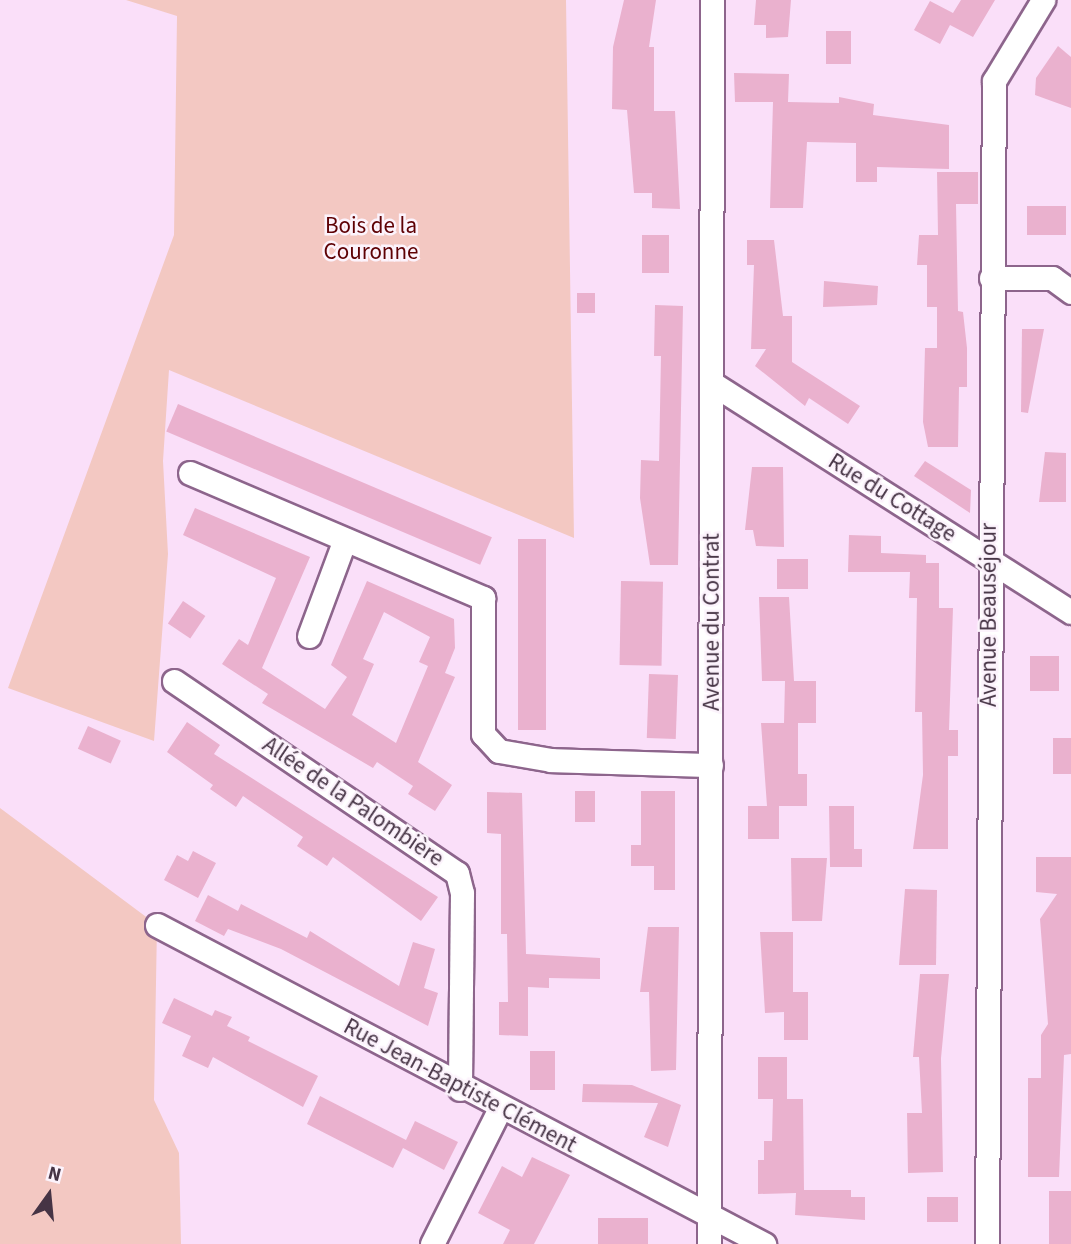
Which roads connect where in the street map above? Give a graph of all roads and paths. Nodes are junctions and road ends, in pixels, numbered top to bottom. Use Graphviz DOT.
graph roads {
  1 [pos="712,0"];
  2 [pos="1043,0"];
  3 [pos="991,278"];
  4 [pos="1071,292"];
  5 [pos="713,384"];
  6 [pos="190,473"];
  7 [pos="345,539"];
  8 [pos="989,559"];
  9 [pos="1071,612"];
  10 [pos="309,636"];
  11 [pos="174,681"];
  12 [pos="711,765"];
  13 [pos="158,925"];
  14 [pos="460,1089"];
  15 [pos="500,1108"];
  16 [pos="709,1215"];
  17 [pos="432,1244"];
  18 [pos="709,1244"];
  19 [pos="764,1244"];
  20 [pos="987,1244"];
  1 -- 5 [label="street, Avenue du Contrat"];
  2 -- 3 [label="street, Avenue Beauséjour"];
  3 -- 4 [label="street"];
  3 -- 8 [label="street, Avenue Beauséjour"];
  5 -- 8 [label="street, Rue du Cottage"];
  5 -- 12 [label="street, Avenue du Contrat"];
  6 -- 7 [label="street"];
  7 -- 10 [label="street"];
  7 -- 12 [label="street"];
  8 -- 9 [label="street, Rue du Cottage"];
  8 -- 20 [label="street, Avenue Beauséjour"];
  11 -- 14 [label="street, Allée de la Palombière"];
  12 -- 16 [label="street, Avenue du Contrat"];
  13 -- 14 [label="street, Rue Jean-Baptiste Clément"];
  14 -- 15 [label="street, Rue Jean-Baptiste Clément"];
  15 -- 16 [label="street, Rue Jean-Baptiste Clément"];
  15 -- 17 [label="street"];
  16 -- 18 [label="street, Avenue du Contrat"];
  16 -- 19 [label="street, Rue Jean-Baptiste Clément"];
}
